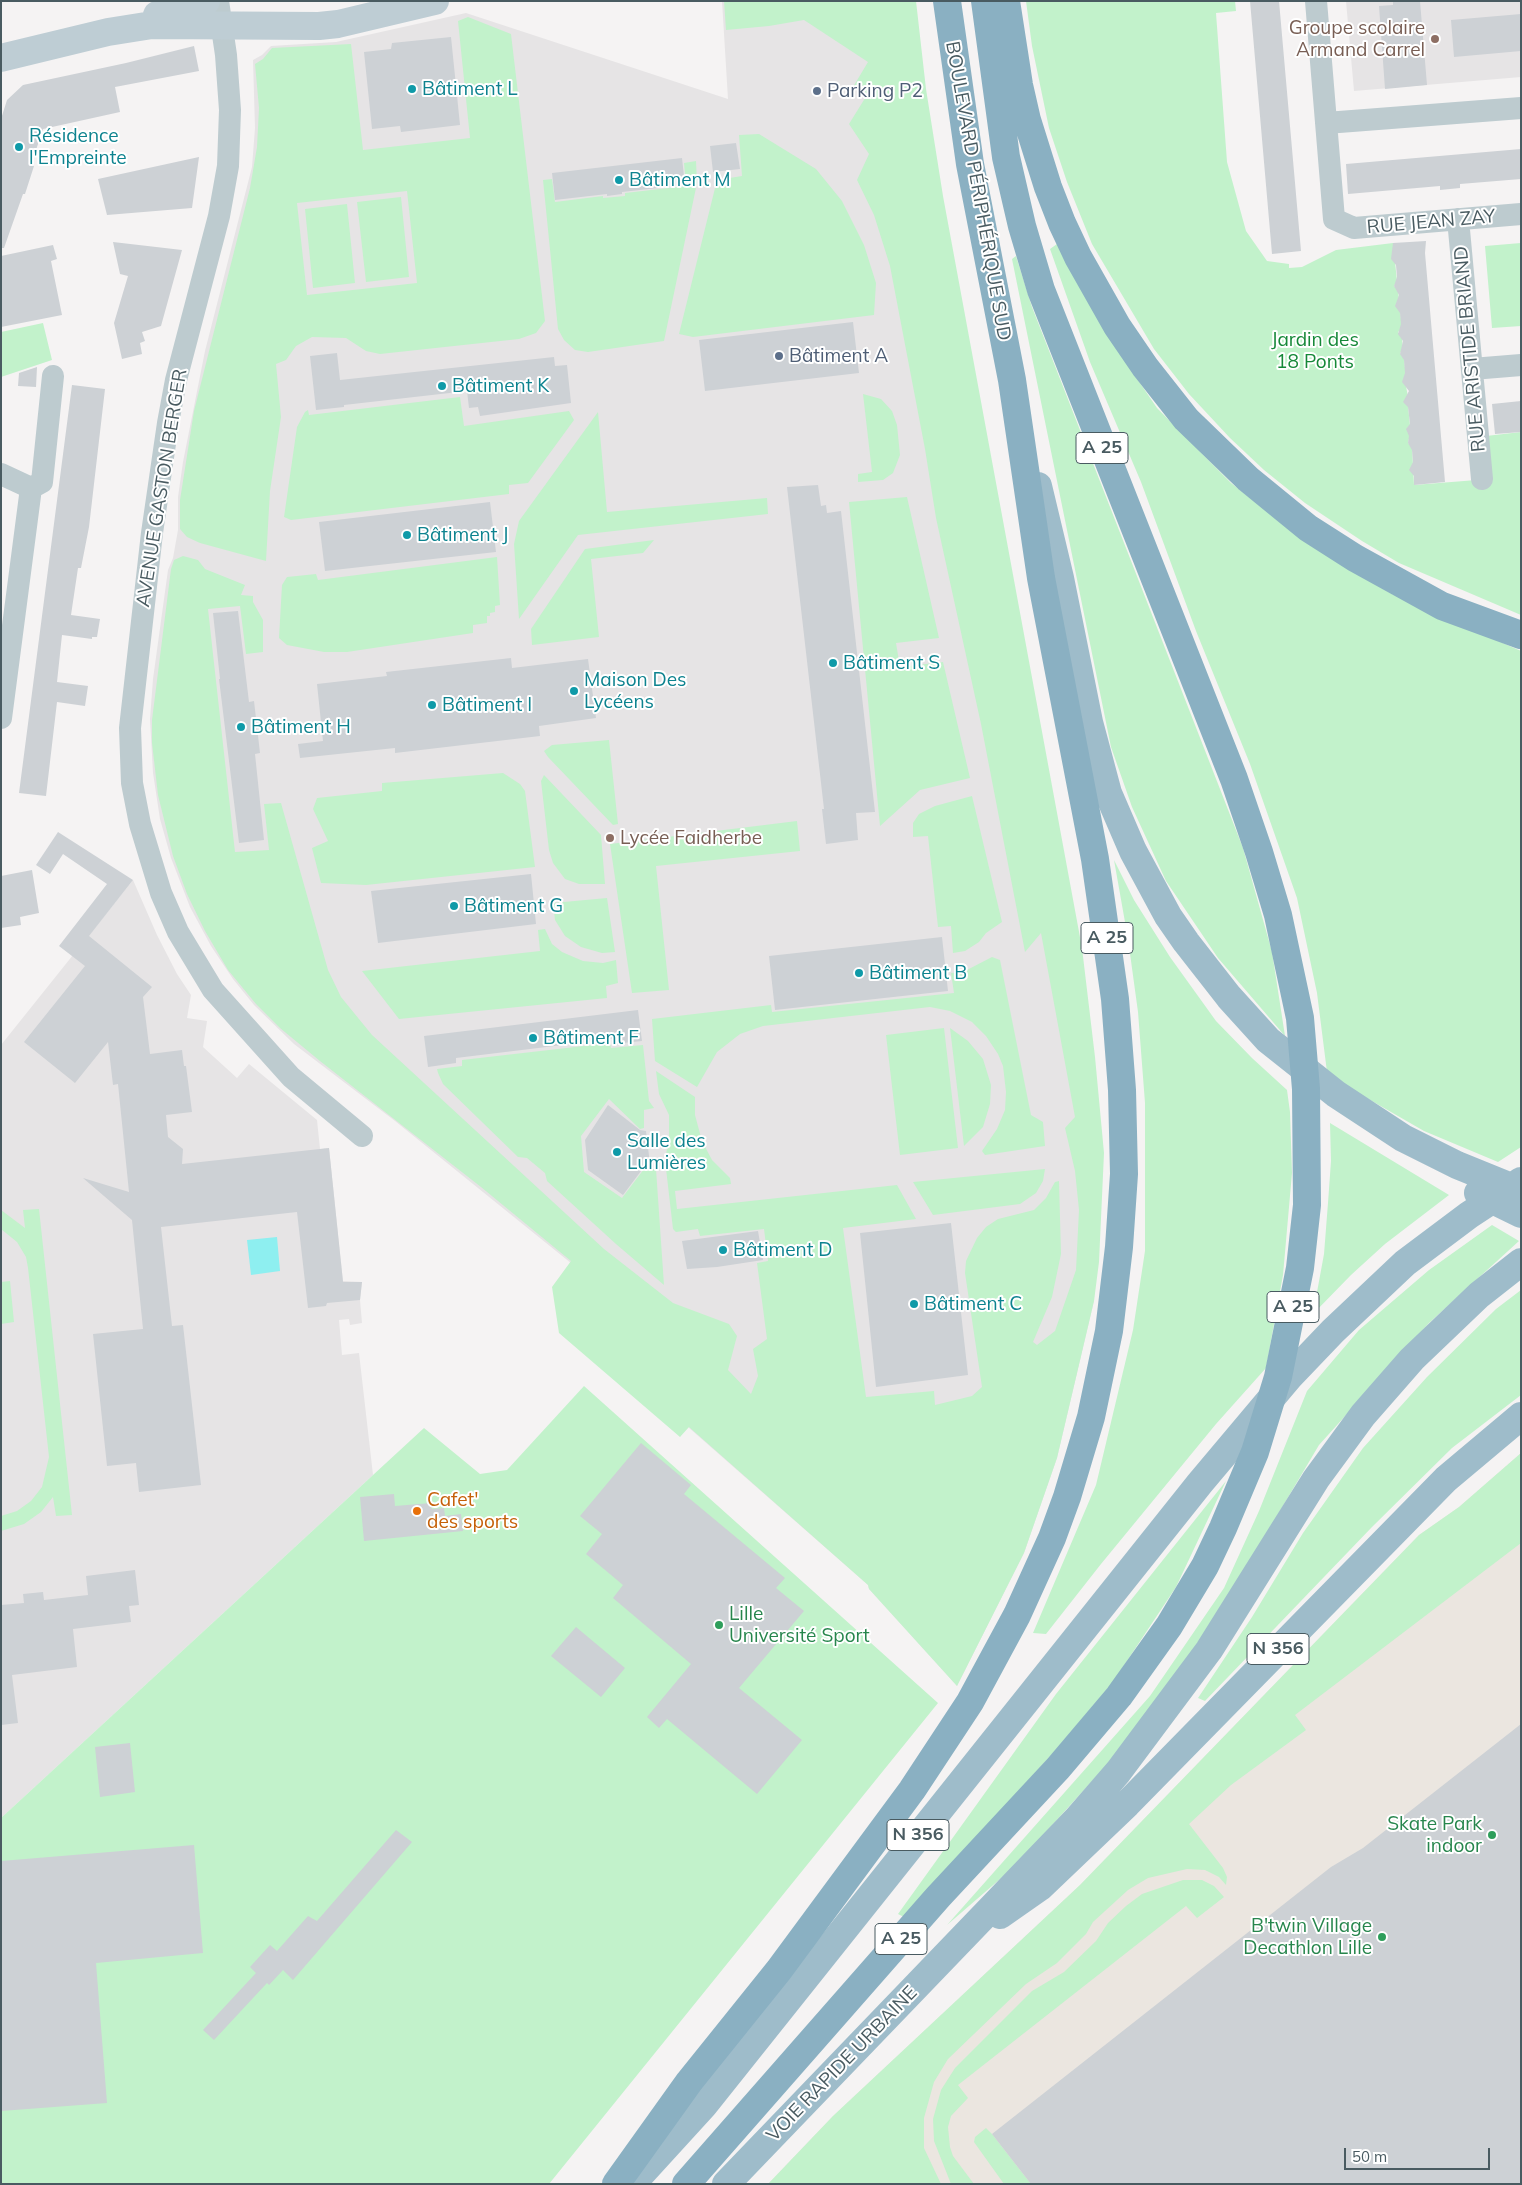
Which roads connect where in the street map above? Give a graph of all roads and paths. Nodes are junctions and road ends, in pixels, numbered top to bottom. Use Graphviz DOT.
graph roads {
  1 [pos="206,1"];
  2 [pos="435,1"];
  3 [pos="947,1"];
  4 [pos="984,1"];
  5 [pos="1006,1"];
  6 [pos="1316,1"];
  7 [pos="220,13"];
  8 [pos="108,32"];
  9 [pos="1,58"];
  10 [pos="1521,108"];
  11 [pos="1326,123"];
  12 [pos="1521,214"];
  13 [pos="1458,219"];
  14 [pos="1521,364"];
  15 [pos="1472,369"];
  16 [pos="53,376"];
  17 [pos="1012,380"];
  18 [pos="1,474"];
  19 [pos="1482,479"];
  20 [pos="31,488"];
  21 [pos="1521,635"];
  22 [pos="1,718"];
  23 [pos="362,1136"];
  24 [pos="1403,1138"];
  25 [pos="1521,1181"];
  26 [pos="1521,1191"];
  27 [pos="1521,1214"];
  28 [pos="1521,1262"];
  29 [pos="1521,1416"];
  30 [pos="958,1944"];
  31 [pos="616,2184"];
  32 [pos="632,2184"];
  33 [pos="686,2184"];
  34 [pos="726,2184"];
  1 -- 8 [label="main road"];
  2 -- 7 [label="main road"];
  3 -- 17 [label="highway, BOULEVARD PÉRIPHÉRIQUE SUD / A 25"];
  4 -- 33 [label="highway, A 25"];
  5 -- 21 [label="highway"];
  6 -- 11 [label="street"];
  7 -- 8 [label="main road"];
  7 -- 23 [label="street, AVENUE GASTON BERGER"];
  8 -- 9 [label="main road"];
  10 -- 11 [label="street"];
  11 -- 13 [label="street, RUE JEAN ZAY"];
  12 -- 13 [label="street, RUE JEAN ZAY"];
  13 -- 15 [label="street, RUE ARISTIDE BRIAND"];
  14 -- 15 [label="street"];
  15 -- 19 [label="street, RUE ARISTIDE BRIAND"];
  16 -- 20 [label="street"];
  17 -- 24 [label="highway"];
  17 -- 31 [label="highway, A 25"];
  18 -- 20 [label="street"];
  20 -- 22 [label="street"];
  24 -- 26 [label="highway"];
  24 -- 27 [label="highway"];
  25 -- 32 [label="highway, N 356"];
  28 -- 30 [label="highway"];
  29 -- 30 [label="highway, N 356"];
  30 -- 34 [label="highway, VOIE RAPIDE URBAINE / N 356"];
}
